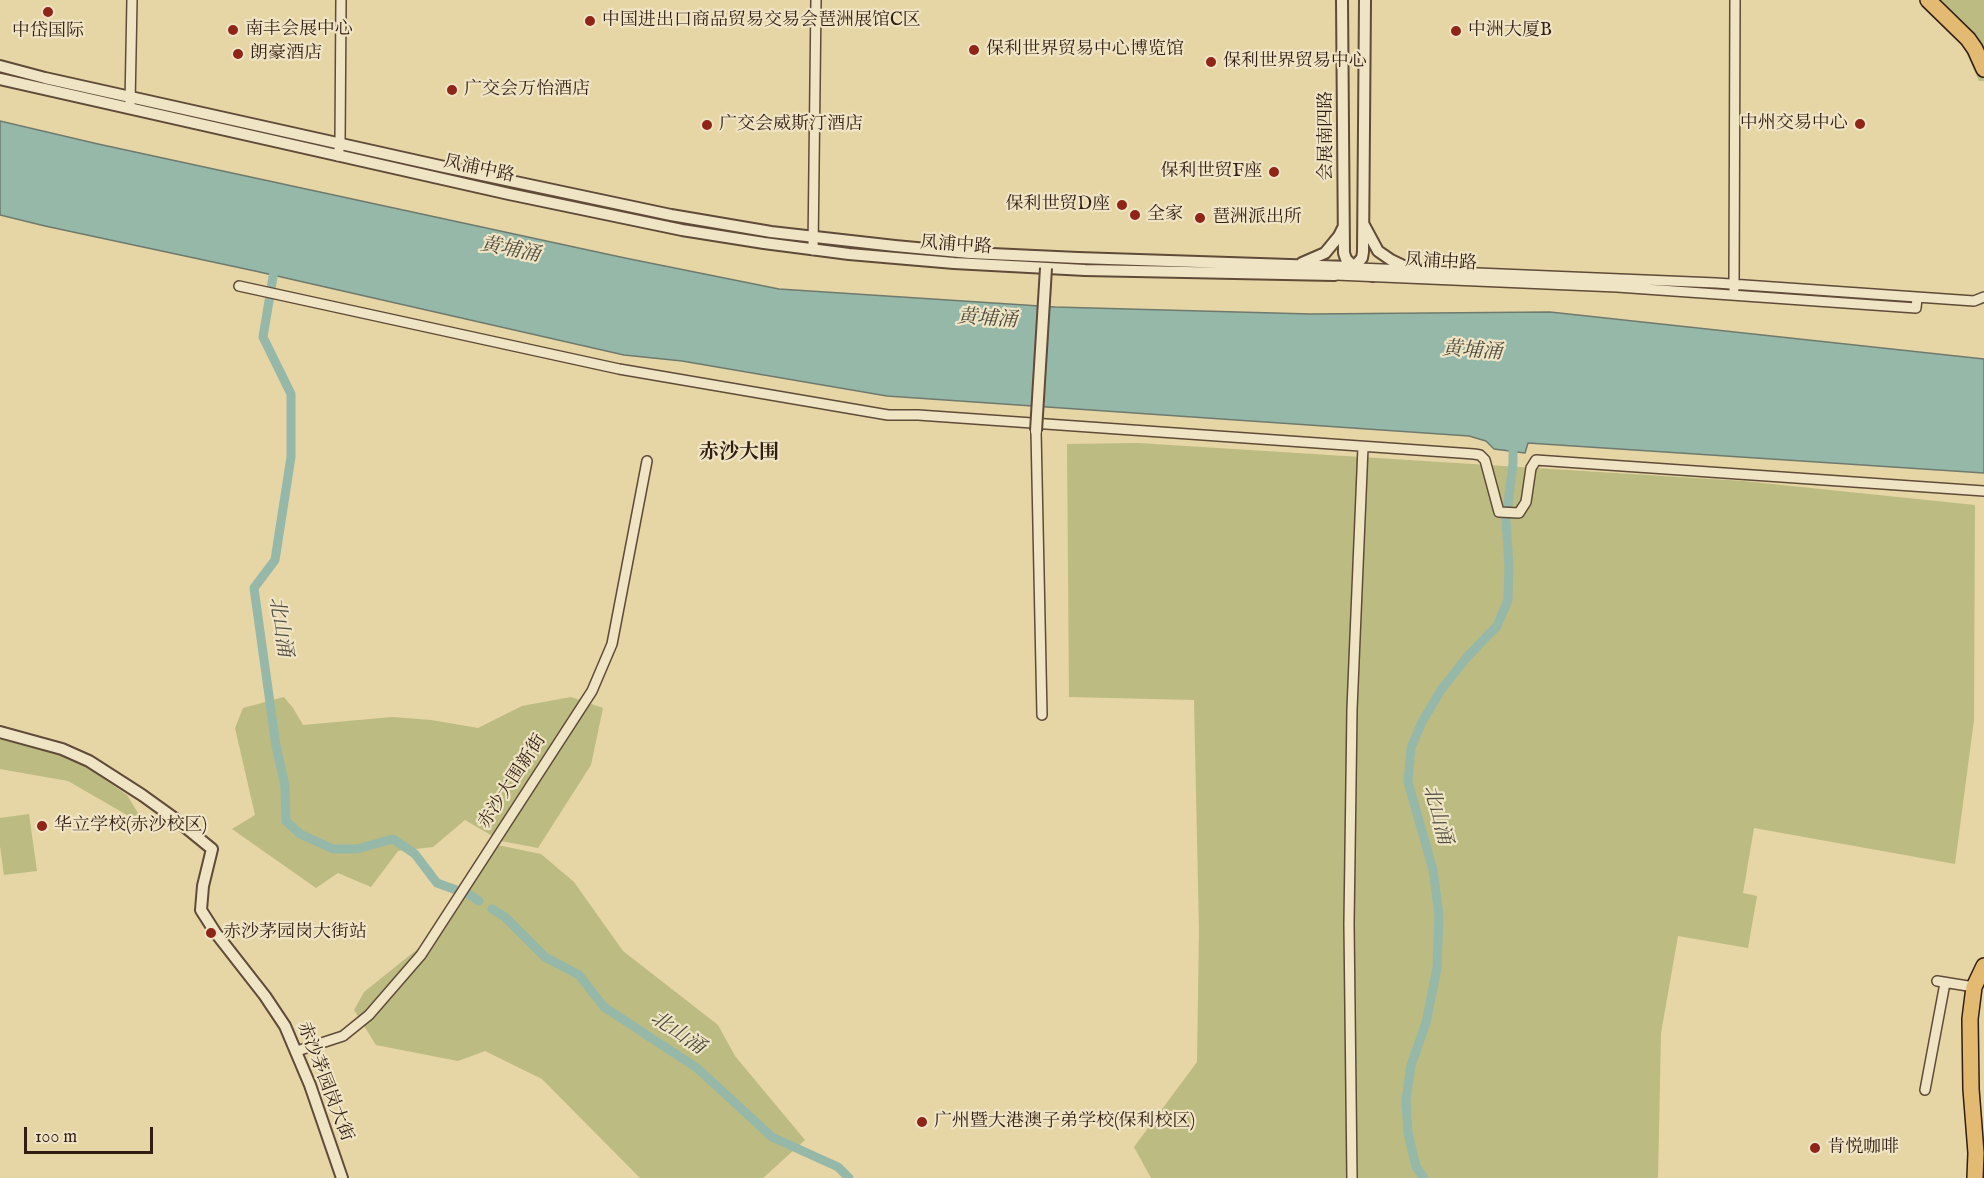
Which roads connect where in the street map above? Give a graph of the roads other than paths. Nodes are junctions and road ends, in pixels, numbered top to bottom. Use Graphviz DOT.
graph roads {
  1 [pos="132,0"];
  2 [pos="341,0"];
  3 [pos="816,0"];
  4 [pos="1342,0"];
  5 [pos="1365,0"];
  6 [pos="1735,0"];
  7 [pos="1928,0"];
  8 [pos="0,66"];
  9 [pos="1984,69"];
  10 [pos="0,80"];
  11 [pos="131,97"];
  12 [pos="129,109"];
  13 [pos="340,143"];
  14 [pos="338,156"];
  15 [pos="1364,224"];
  16 [pos="1344,225"];
  17 [pos="814,237"];
  18 [pos="813,250"];
  19 [pos="1295,265"];
  20 [pos="1354,267"];
  21 [pos="1046,268"];
  22 [pos="1412,270"];
  23 [pos="1334,275"];
  24 [pos="1372,276"];
  25 [pos="1734,284"];
  26 [pos="239,285"];
  27 [pos="1734,294"];
  28 [pos="1917,297"];
  29 [pos="1984,297"];
  30 [pos="1036,431"];
  31 [pos="1363,447"];
  32 [pos="647,461"];
  33 [pos="1984,491"];
  34 [pos="1042,715"];
  35 [pos="0,732"];
  36 [pos="1984,960"];
  37 [pos="1984,968"];
  38 [pos="1974,987"];
  39 [pos="297,1051"];
  40 [pos="1925,1090"];
  41 [pos="1976,1153"];
  42 [pos="342,1178"];
  43 [pos="1352,1178"];
  44 [pos="1975,1178"];
  45 [pos="1982,1178"];
  1 -- 11 [label="street"];
  2 -- 13 [label="street"];
  3 -- 17 [label="street"];
  4 -- 16 [label="street, 会展南四路"];
  5 -- 15 [label="street, 会展南四路"];
  6 -- 25 [label="street"];
  7 -- 9 [label="highway"];
  8 -- 11 [label="street, 凤浦中路"];
  10 -- 12 [label="street, 凤浦中路"];
  11 -- 12 [label="street"];
  11 -- 13 [label="street, 凤浦中路"];
  12 -- 14 [label="street, 凤浦中路"];
  13 -- 14 [label="street"];
  13 -- 17 [label="street, 凤浦中路"];
  14 -- 18 [label="street, 凤浦中路"];
  15 -- 20 [label="street, 会展南四路"];
  15 -- 22 [label="street"];
  16 -- 19 [label="street"];
  16 -- 20 [label="street, 会展南四路"];
  17 -- 18 [label="street"];
  17 -- 19 [label="street, 凤浦中路"];
  18 -- 21 [label="street, 凤浦中路"];
  19 -- 20 [label="street, 凤浦中路"];
  20 -- 22 [label="street, 凤浦中路"];
  20 -- 23 [label="street"];
  20 -- 24 [label="street"];
  21 -- 23 [label="street, 凤浦中路"];
  21 -- 30 [label="street, bridge"];
  22 -- 25 [label="street, 凤浦中路"];
  23 -- 24 [label="street, 凤浦中路"];
  24 -- 27 [label="street, 凤浦中路"];
  25 -- 27 [label="street"];
  25 -- 28 [label="street, 凤浦中路"];
  26 -- 31 [label="street"];
  27 -- 28 [label="street, 凤浦中路"];
  28 -- 29 [label="street, 凤浦中路"];
  30 -- 34 [label="street"];
  31 -- 33 [label="street"];
  31 -- 43 [label="street"];
  32 -- 39 [label="street, 赤沙大围新街"];
  35 -- 39 [label="street, 赤沙茅园岗大街"];
  36 -- 37 [label="highway"];
  37 -- 38 [label="highway"];
  38 -- 40 [label="street"];
  38 -- 41 [label="highway"];
  39 -- 42 [label="street, 赤沙茅园岗大街"];
  41 -- 44 [label="highway"];
  41 -- 45 [label="highway"];
}
